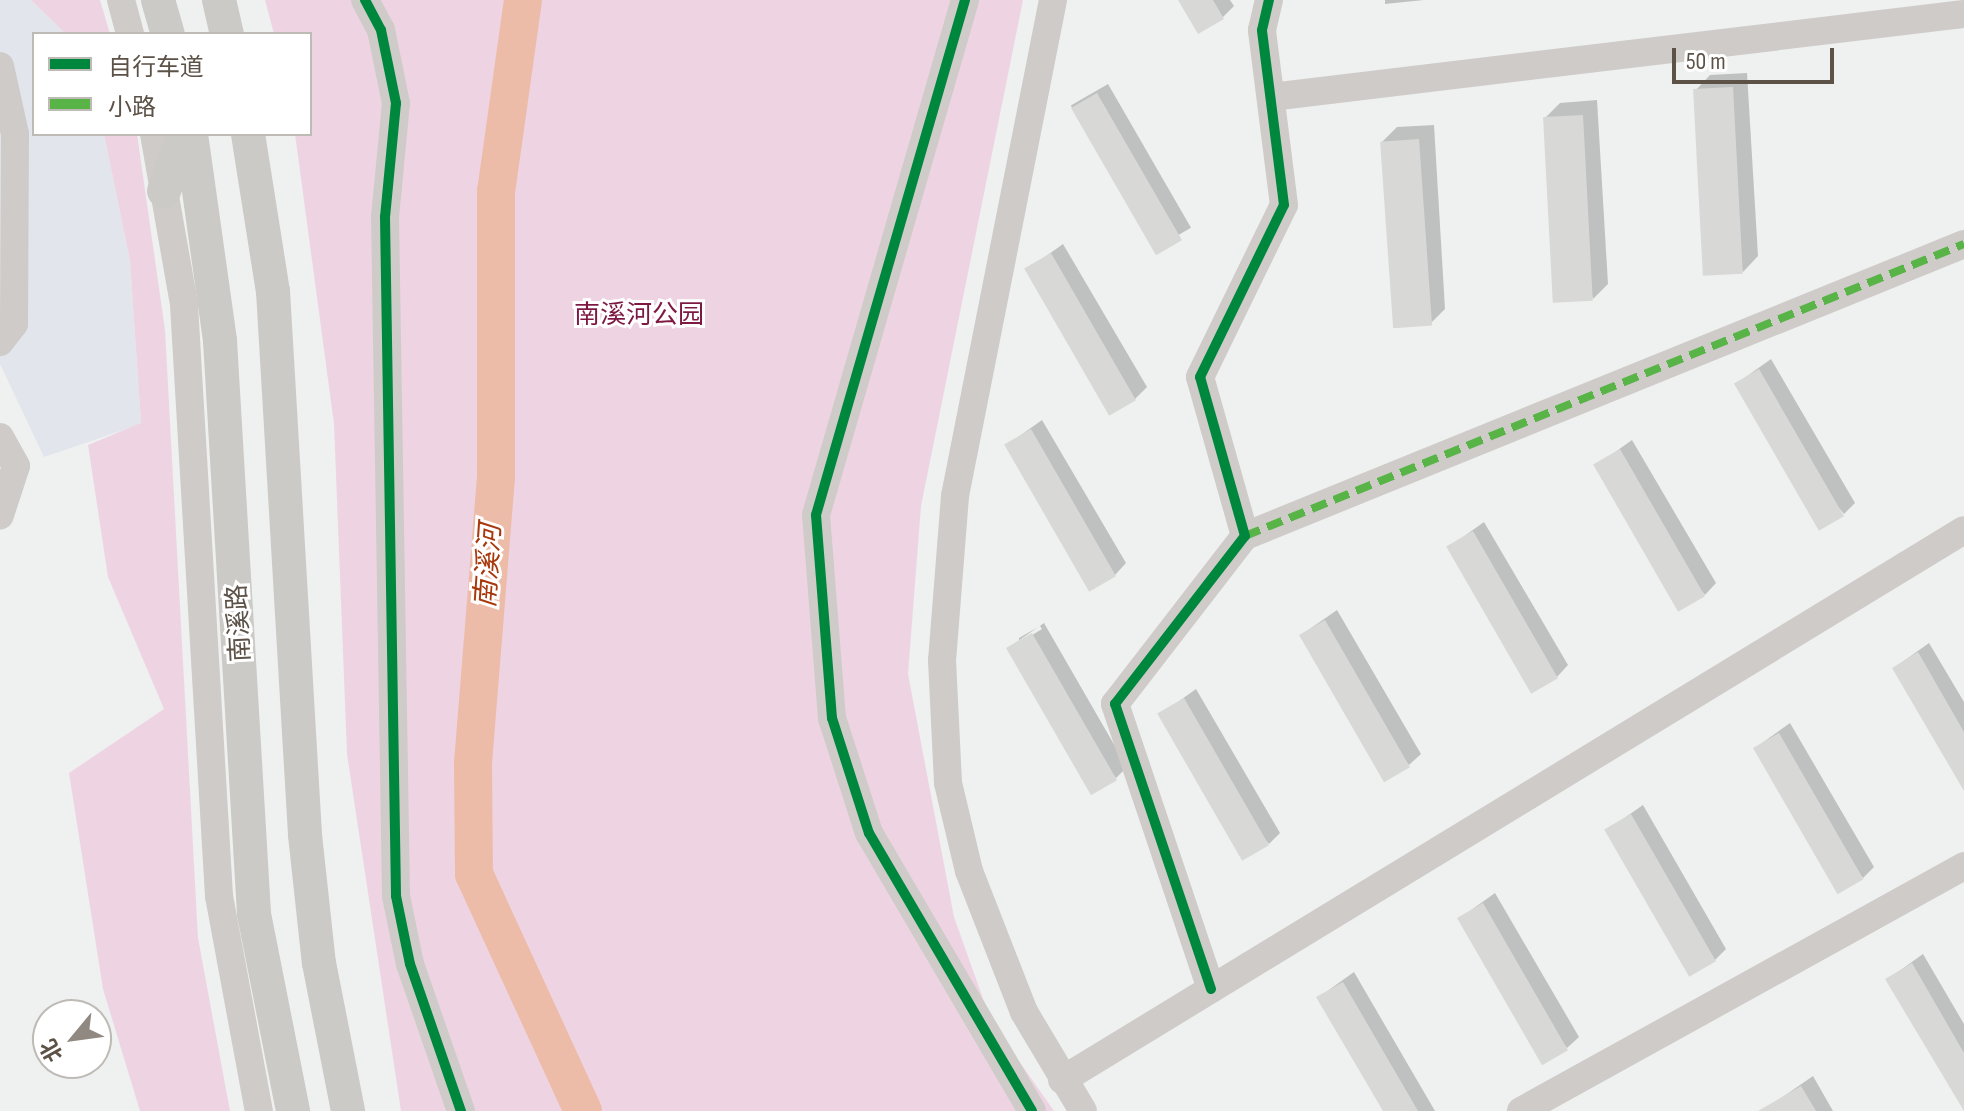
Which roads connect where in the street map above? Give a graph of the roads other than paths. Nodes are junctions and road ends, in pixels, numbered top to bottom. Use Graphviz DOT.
graph roads {
  1 [pos="121,0"];
  2 [pos="158,0"];
  3 [pos="219,0"];
  4 [pos="365,0"];
  5 [pos="965,0"];
  6 [pos="1053,0"];
  7 [pos="1269,0"];
  8 [pos="1964,14"];
  9 [pos="129,32"];
  10 [pos="167,32"];
  11 [pos="227,32"];
  12 [pos="0,66"];
  13 [pos="1271,97"];
  14 [pos="154,136"];
  15 [pos="183,136"];
  16 [pos="191,136"];
  17 [pos="248,136"];
  18 [pos="164,191"];
  19 [pos="1964,244"];
  20 [pos="0,342"];
  21 [pos="0,437"];
  22 [pos="0,515"];
  23 [pos="1964,530"];
  24 [pos="1245,536"];
  25 [pos="1964,866"];
  26 [pos="1211,989"];
  27 [pos="1062,1080"];
  28 [pos="259,1111"];
  29 [pos="293,1111"];
  30 [pos="348,1111"];
  31 [pos="461,1111"];
  32 [pos="1032,1111"];
  33 [pos="1083,1111"];
  34 [pos="1521,1111"];
  1 -- 9 [label="street"];
  2 -- 10 [label="main road"];
  3 -- 11 [label="main road"];
  4 -- 31 [label="street"];
  5 -- 32 [label="street"];
  6 -- 27 [label="street"];
  7 -- 13 [label="street"];
  8 -- 13 [label="street"];
  12 -- 20 [label="street"];
  13 -- 24 [label="street"];
  14 -- 18 [label="street"];
  15 -- 18 [label="main road"];
  16 -- 29 [label="main road, 南溪路"];
  17 -- 30 [label="main road"];
  18 -- 28 [label="street"];
  19 -- 24 [label="street"];
  21 -- 22 [label="street"];
  23 -- 26 [label="street"];
  24 -- 26 [label="street"];
  25 -- 34 [label="street"];
  26 -- 27 [label="street"];
  27 -- 33 [label="street"];
}
